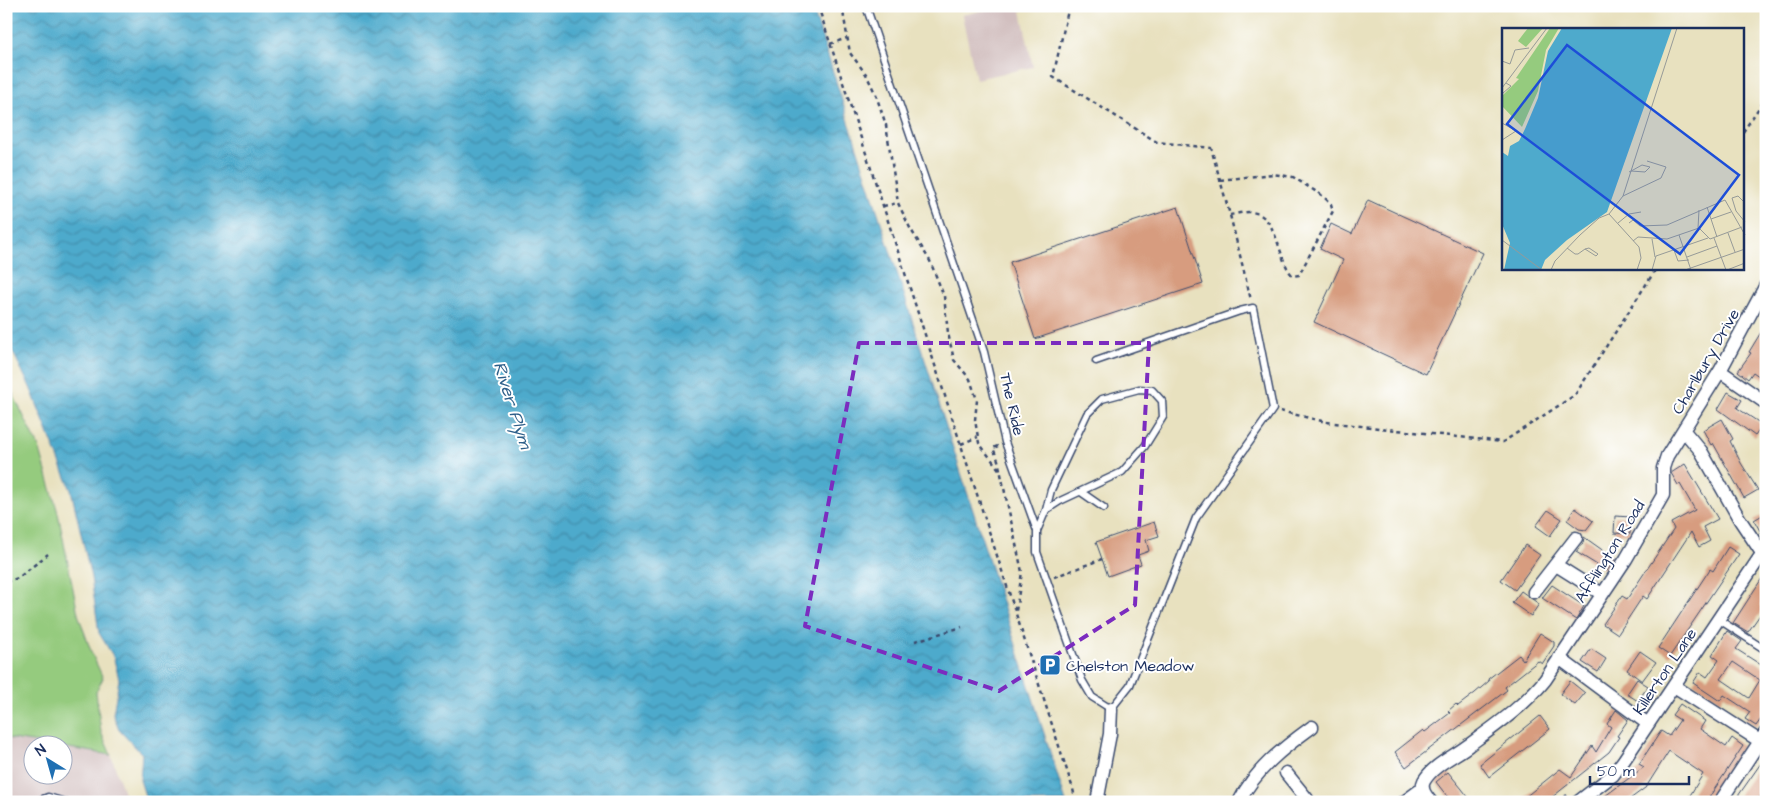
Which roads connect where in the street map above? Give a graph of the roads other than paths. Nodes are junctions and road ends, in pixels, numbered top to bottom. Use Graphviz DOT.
graph roads {
  1 [pos="866,6"];
  2 [pos="1766,285"];
  3 [pos="1096,361"];
  4 [pos="1720,371"];
  5 [pos="1766,403"];
  6 [pos="1684,430"];
  7 [pos="1081,492"];
  8 [pos="1104,508"];
  9 [pos="1046,510"];
  10 [pos="1037,531"];
  11 [pos="1576,538"];
  12 [pos="1764,550"];
  13 [pos="1556,565"];
  14 [pos="1534,592"];
  15 [pos="1602,594"];
  16 [pos="1718,619"];
  17 [pos="1764,649"];
  18 [pos="1559,658"];
  19 [pos="1674,686"];
  20 [pos="1111,709"];
  21 [pos="1648,724"];
  22 [pos="1312,728"];
  23 [pos="1764,739"];
  24 [pos="1286,773"];
  25 [pos="1423,788"];
  26 [pos="36,802"];
  27 [pos="65,802"];
  28 [pos="1097,802"];
  29 [pos="1239,802"];
  30 [pos="1306,802"];
  31 [pos="1404,802"];
  32 [pos="1431,802"];
  33 [pos="1578,802"];
  34 [pos="1720,802"];
  1 -- 10 [label="lane, The Ride"];
  2 -- 4 [label="street, Charlbury Drive"];
  3 -- 20 [label="lane"];
  4 -- 5 [label="street"];
  4 -- 6 [label="street, Charlbury Drive"];
  6 -- 12 [label="street, Charlbury Drive"];
  6 -- 15 [label="street, Afflington Road"];
  7 -- 8 [label="lane"];
  7 -- 9 [label="lane"];
  7 -- 9 [label="lane"];
  9 -- 10 [label="lane"];
  10 -- 20 [label="lane, The Ride"];
  11 -- 13 [label="street"];
  12 -- 16 [label="street, Killerton Lane"];
  13 -- 14 [label="street"];
  13 -- 15 [label="street"];
  15 -- 18 [label="street, Afflington Road"];
  16 -- 17 [label="lane"];
  16 -- 19 [label="street, Killerton Lane"];
  18 -- 21 [label="street"];
  18 -- 25 [label="street, Afflington Road"];
  19 -- 21 [label="street, Killerton Lane"];
  19 -- 23 [label="street"];
  20 -- 28 [label="street"];
  21 -- 33 [label="street, Killerton Lane"];
  22 -- 29 [label="street"];
  23 -- 34 [label="street"];
  24 -- 30 [label="street"];
  25 -- 31 [label="street, Afflington Road"];
  25 -- 32 [label="street"];
  26 -- 27 [label="lane"];
}
